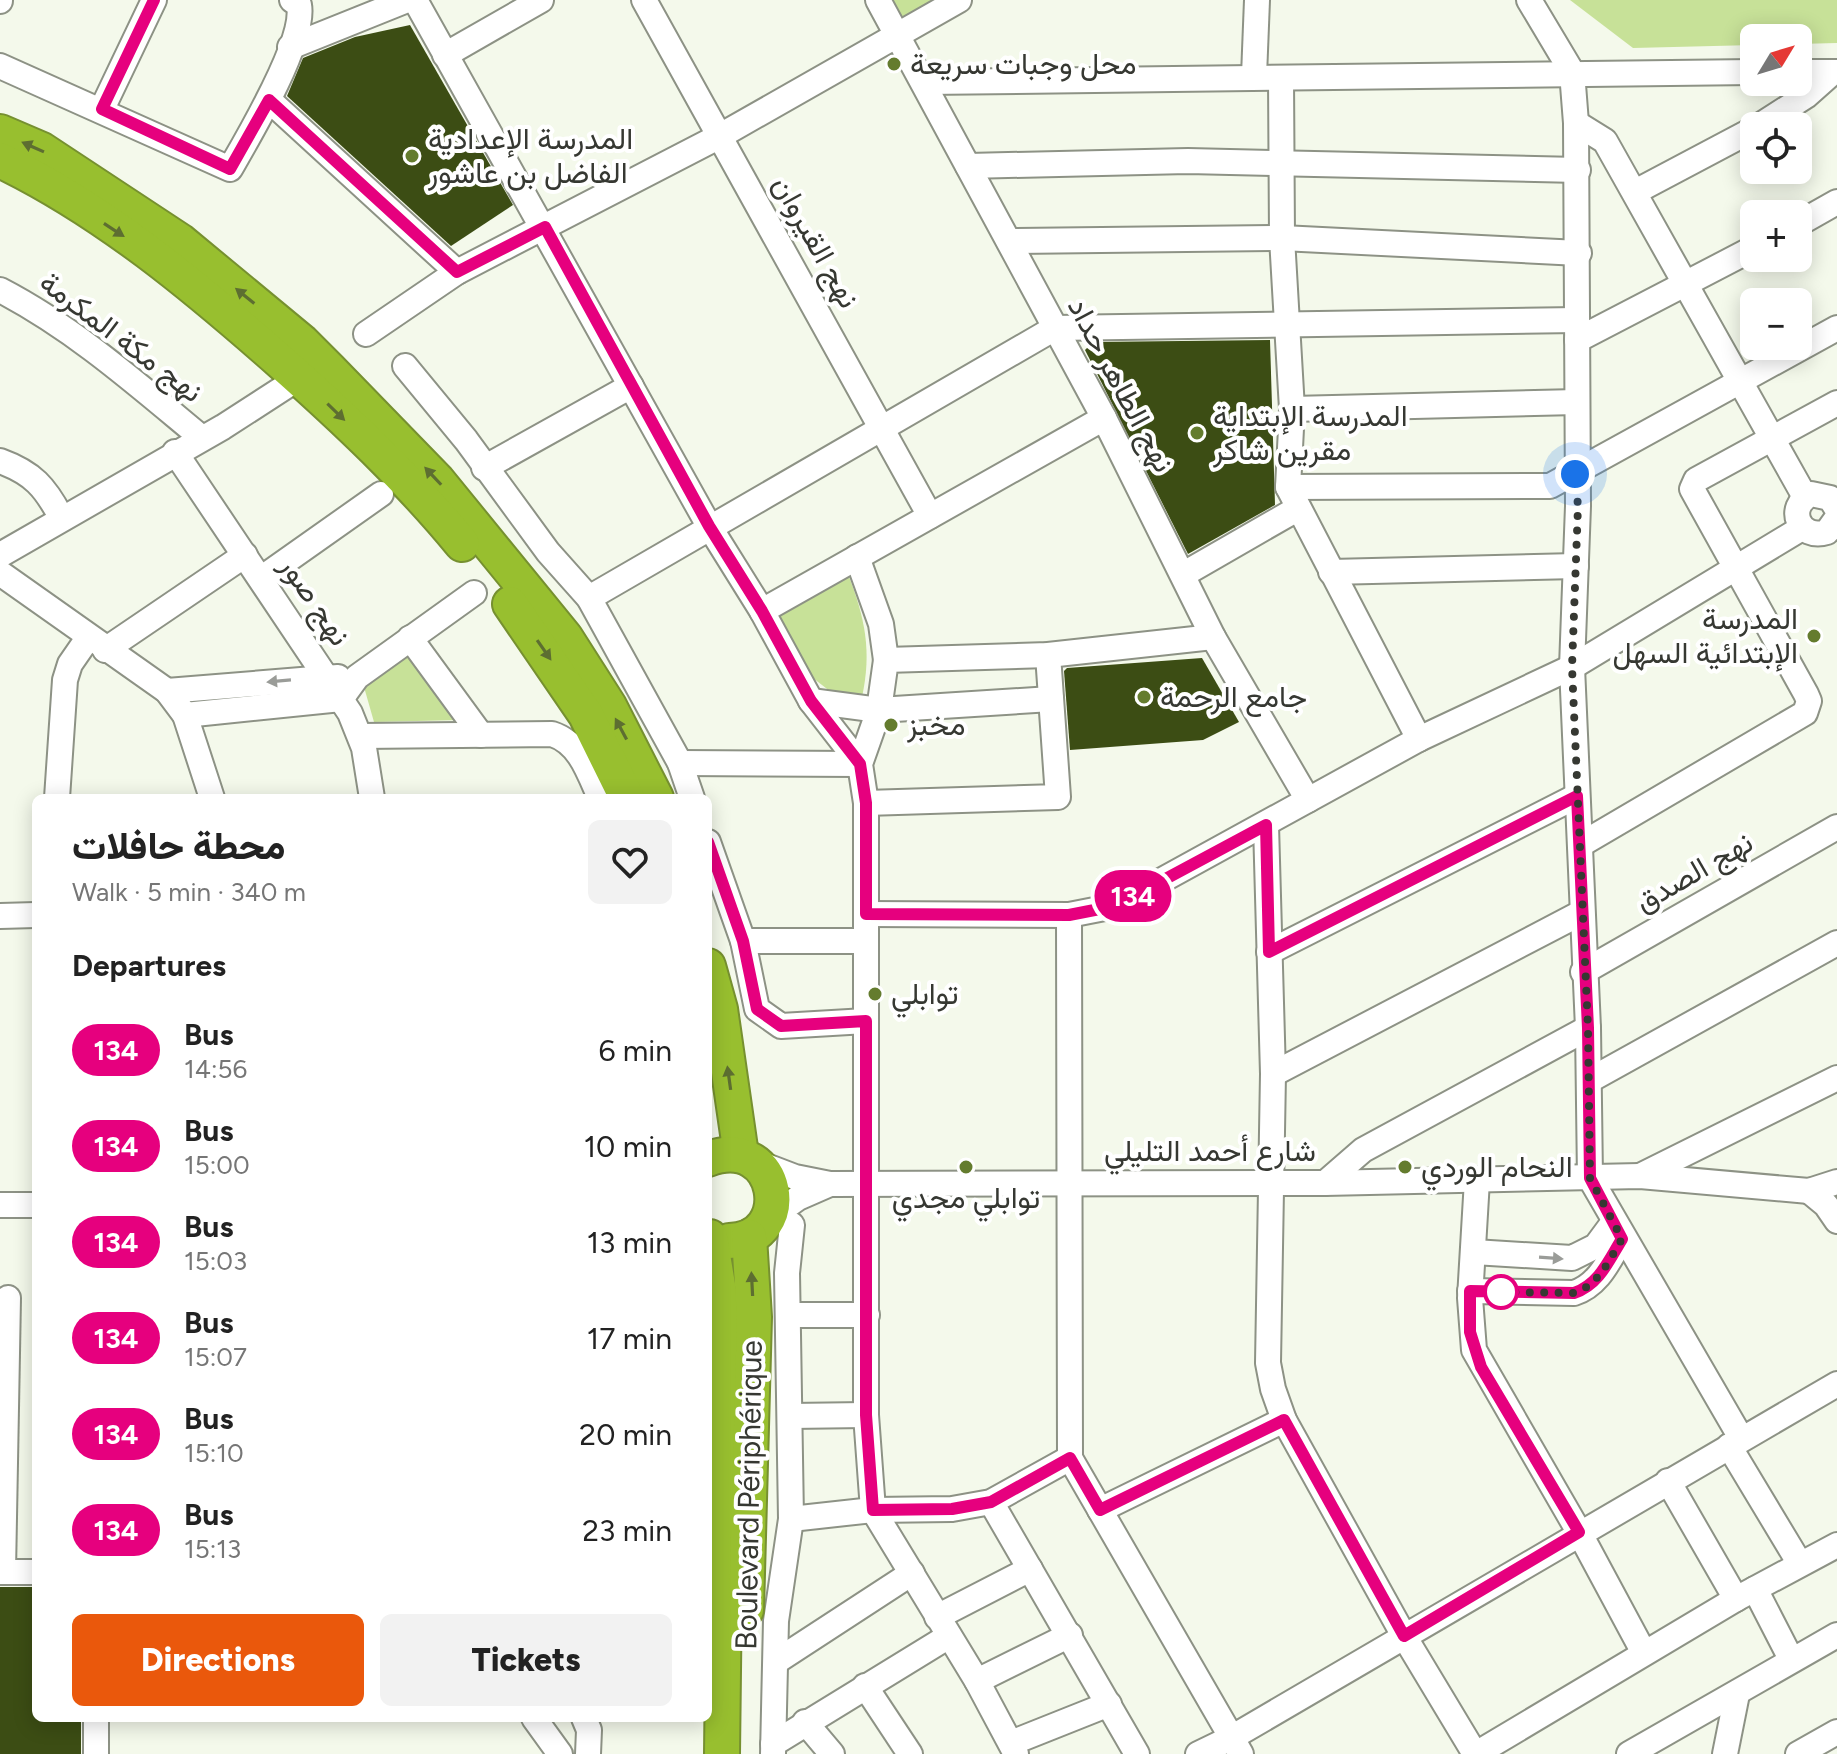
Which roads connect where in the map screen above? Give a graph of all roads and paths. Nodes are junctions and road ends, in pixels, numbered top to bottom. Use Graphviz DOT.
graph roads {
  1 [pos="154,0"];
  2 [pos="292,0"];
  3 [pos="407,0"];
  4 [pos="415,0"];
  5 [pos="541,0"];
  6 [pos="644,0"];
  7 [pos="878,0"];
  8 [pos="959,0"];
  9 [pos="1257,0"];
  10 [pos="1529,0"];
  11 [pos="897,34"];
  12 [pos="290,47"];
  13 [pos="445,55"];
  14 [pos="0,66"];
  15 [pos="1572,72"];
  16 [pos="1740,72"];
  17 [pos="1812,72"];
  18 [pos="1835,72"];
  19 [pos="1254,76"];
  20 [pos="1281,78"];
  21 [pos="925,82"];
  22 [pos="269,100"];
  23 [pos="102,109"];
  24 [pos="1781,112"];
  25 [pos="1576,123"];
  26 [pos="0,132"];
  27 [pos="720,136"];
  28 [pos="1740,136"];
  29 [pos="0,160"];
  30 [pos="1282,164"];
  31 [pos="968,166"];
  32 [pos="1578,170"];
  33 [pos="1635,192"];
  34 [pos="1837,202"];
  35 [pos="1812,216"];
  36 [pos="545,227"];
  37 [pos="1282,238"];
  38 [pos="1009,241"];
  39 [pos="1579,253"];
  40 [pos="1740,256"];
  41 [pos="457,272"];
  42 [pos="1688,284"];
  43 [pos="0,290"];
  44 [pos="1289,326"];
  45 [pos="1055,328"];
  46 [pos="1837,328"];
  47 [pos="1577,330"];
  48 [pos="366,334"];
  49 [pos="405,366"];
  50 [pos="1740,380"];
  51 [pos="288,385"];
  52 [pos="631,386"];
  53 [pos="1577,402"];
  54 [pos="1837,403"];
  55 [pos="1292,409"];
  56 [pos="1104,418"];
  57 [pos="883,427"];
  58 [pos="202,438"];
  59 [pos="1773,438"];
  60 [pos="175,452"];
  61 [pos="0,461"];
  62 [pos="484,468"];
  63 [pos="1575,474"];
  64 [pos="381,494"];
  65 [pos="1805,497"];
  66 [pos="1293,498"];
  67 [pos="1837,509"];
  68 [pos="930,516"];
  69 [pos="61,517"];
  70 [pos="1837,518"];
  71 [pos="709,526"];
  72 [pos="1802,528"];
  73 [pos="0,555"];
  74 [pos="245,555"];
  75 [pos="857,557"];
  76 [pos="1576,566"];
  77 [pos="1735,568"];
  78 [pos="1331,572"];
  79 [pos="0,573"];
  80 [pos="1184,574"];
  81 [pos="262,578"];
  82 [pos="474,593"];
  83 [pos="589,598"];
  84 [pos="762,611"];
  85 [pos="1213,637"];
  86 [pos="410,638"];
  87 [pos="97,644"];
  88 [pos="1048,655"];
  89 [pos="886,660"];
  90 [pos="1572,667"];
  91 [pos="327,677"];
  92 [pos="357,677"];
  93 [pos="167,691"];
  94 [pos="341,699"];
  95 [pos="1051,699"];
  96 [pos="811,701"];
  97 [pos="879,710"];
  98 [pos="185,715"];
  99 [pos="481,735"];
  100 [pos="361,736"];
  101 [pos="1419,739"];
  102 [pos="680,763"];
  103 [pos="860,764"];
  104 [pos="57,794"];
  105 [pos="211,794"];
  106 [pos="371,794"];
  107 [pos="598,794"];
  108 [pos="625,794"];
  109 [pos="654,794"];
  110 [pos="691,794"];
  111 [pos="1577,796"];
  112 [pos="1308,800"];
  113 [pos="866,803"];
  114 [pos="1266,825"];
  115 [pos="1837,827"];
  116 [pos="1580,845"];
  117 [pos="712,853"];
  118 [pos="1581,913"];
  119 [pos="866,914"];
  120 [pos="32,915"];
  121 [pos="1069,915"];
  122 [pos="0,916"];
  123 [pos="743,941"];
  124 [pos="866,941"];
  125 [pos="1837,943"];
  126 [pos="1269,952"];
  127 [pos="1583,972"];
  128 [pos="712,980"];
  129 [pos="866,1021"];
  130 [pos="1588,1028"];
  131 [pos="1273,1074"];
  132 [pos="1837,1078"];
  133 [pos="1590,1080"];
  134 [pos="724,1155"];
  135 [pos="1640,1176"];
  136 [pos="1590,1178"];
  137 [pos="1477,1180"];
  138 [pos="1271,1182"];
  139 [pos="1837,1182"];
  140 [pos="1070,1183"];
  141 [pos="1325,1183"];
  142 [pos="830,1184"];
  143 [pos="866,1185"];
  144 [pos="1809,1191"];
  145 [pos="0,1205"];
  146 [pos="32,1205"];
  147 [pos="1837,1221"];
  148 [pos="769,1228"];
  149 [pos="1618,1231"];
  150 [pos="712,1237"];
  151 [pos="1474,1252"];
  152 [pos="712,1253"];
  153 [pos="1470,1291"];
  154 [pos="8,1298"];
  155 [pos="789,1315"];
  156 [pos="867,1315"];
  157 [pos="1837,1384"];
  158 [pos="866,1415"];
  159 [pos="790,1416"];
  160 [pos="1284,1420"];
  161 [pos="1735,1442"];
  162 [pos="1070,1458"];
  163 [pos="1668,1481"];
  164 [pos="991,1502"];
  165 [pos="873,1510"];
  166 [pos="1100,1510"];
  167 [pos="791,1519"];
  168 [pos="1579,1532"];
  169 [pos="1837,1545"];
  170 [pos="1800,1564"];
  171 [pos="1030,1569"];
  172 [pos="2,1572"];
  173 [pos="32,1572"];
  174 [pos="912,1573"];
  175 [pos="1745,1594"];
  176 [pos="943,1626"];
  177 [pos="1070,1635"];
  178 [pos="1837,1635"];
  179 [pos="1404,1636"];
  180 [pos="1644,1653"];
  181 [pos="1791,1659"];
  182 [pos="777,1661"];
  183 [pos="977,1681"];
  184 [pos="865,1686"];
  185 [pos="1737,1694"];
  186 [pos="1109,1704"];
  187 [pos="96,1722"];
  188 [pos="537,1722"];
  189 [pos="586,1722"];
  190 [pos="805,1722"];
  191 [pos="1837,1732"];
  192 [pos="1236,1746"];
  193 [pos="1014,1748"];
  194 [pos="1641,1750"];
  195 [pos="763,1751"];
  196 [pos="96,1754"];
  197 [pos="560,1754"];
  198 [pos="588,1754"];
  199 [pos="722,1754"];
  200 [pos="832,1754"];
  201 [pos="910,1754"];
  202 [pos="1137,1754"];
  203 [pos="1198,1754"];
  204 [pos="1476,1754"];
  205 [pos="1725,1754"];
  206 [pos="1798,1754"];
  1 -- 23 [label="street"];
  2 -- 12 [label="street"];
  3 -- 12 [label="street"];
  4 -- 13 [label="street"];
  5 -- 13 [label="street"];
  6 -- 27 [label="street, نهج القيروان"];
  7 -- 11 [label="street, نهج الطاهر حداد"];
  8 -- 11 [label="street"];
  9 -- 19 [label="street"];
  10 -- 15 [label="street"];
  11 -- 21 [label="street, نهج الطاهر حداد"];
  11 -- 27 [label="street"];
  12 -- 22 [label="street"];
  13 -- 36 [label="street"];
  14 -- 23 [label="street"];
  15 -- 16 [label="street"];
  15 -- 20 [label="street"];
  15 -- 25 [label="street"];
  17 -- 18 [label="street"];
  18 -- 24 [label="street"];
  19 -- 20 [label="street"];
  19 -- 21 [label="street"];
  20 -- 30 [label="street"];
  21 -- 31 [label="street, نهج الطاهر حداد"];
  22 -- 23 [label="street"];
  22 -- 41 [label="street"];
  25 -- 32 [label="street"];
  25 -- 33 [label="street"];
  109 -- 26 [label="highway, one-way"];
  27 -- 36 [label="street"];
  27 -- 57 [label="street, نهج القيروان"];
  28 -- 33 [label="street"];
  29 -- 108 [label="highway, one-way"];
  30 -- 31 [label="street"];
  30 -- 32 [label="street"];
  30 -- 37 [label="street"];
  31 -- 38 [label="street, نهج الطاهر حداد"];
  32 -- 39 [label="street"];
  33 -- 42 [label="street"];
  34 -- 35 [label="street"];
  36 -- 41 [label="street"];
  36 -- 52 [label="street"];
  37 -- 38 [label="street"];
  37 -- 39 [label="street"];
  37 -- 44 [label="street"];
  38 -- 45 [label="street, نهج الطاهر حداد"];
  39 -- 47 [label="street"];
  40 -- 42 [label="street"];
  41 -- 48 [label="street"];
  42 -- 47 [label="street"];
  42 -- 50 [label="street"];
  43 -- 58 [label="street, نهج مكة المكرمة"];
  44 -- 45 [label="street"];
  44 -- 47 [label="street"];
  44 -- 55 [label="street"];
  45 -- 56 [label="street, نهج الطاهر حداد"];
  45 -- 57 [label="street"];
  46 -- 50 [label="street"];
  47 -- 53 [label="street"];
  49 -- 62 [label="street"];
  50 -- 59 [label="street"];
  50 -- 63 [label="street"];
  51 -- 58 [label="street"];
  52 -- 62 [label="street"];
  52 -- 71 [label="street"];
  53 -- 55 [label="street"];
  53 -- 63 [label="street"];
  54 -- 59 [label="street"];
  55 -- 66 [label="street"];
  56 -- 68 [label="street"];
  56 -- 80 [label="street, نهج الطاهر حداد"];
  57 -- 68 [label="street, نهج القيروان"];
  57 -- 71 [label="street"];
  58 -- 60 [label="street"];
  59 -- 65 [label="street"];
  59 -- 77 [label="street"];
  60 -- 69 [label="street"];
  60 -- 74 [label="street, نهج صور"];
  61 -- 69 [label="street"];
  62 -- 83 [label="street"];
  63 -- 66 [label="street"];
  63 -- 76 [label="street"];
  64 -- 81 [label="street"];
  65 -- 67 [label="street"];
  65 -- 72 [label="street"];
  66 -- 78 [label="street"];
  66 -- 80 [label="street"];
  68 -- 75 [label="street"];
  69 -- 73 [label="street"];
  70 -- 72 [label="street"];
  71 -- 83 [label="street"];
  71 -- 84 [label="street"];
  72 -- 77 [label="street"];
  74 -- 81 [label="street, نهج صور"];
  74 -- 87 [label="street"];
  75 -- 84 [label="street"];
  75 -- 89 [label="street"];
  76 -- 78 [label="street"];
  76 -- 90 [label="street"];
  77 -- 90 [label="street"];
  77 -- 116 [label="street"];
  78 -- 101 [label="street"];
  79 -- 87 [label="street"];
  80 -- 85 [label="street, نهج الطاهر حداد"];
  81 -- 91 [label="street, نهج صور"];
  82 -- 86 [label="street"];
  83 -- 102 [label="street"];
  84 -- 96 [label="street"];
  85 -- 88 [label="street"];
  85 -- 112 [label="street, نهج الطاهر حداد"];
  86 -- 92 [label="street"];
  86 -- 99 [label="street"];
  87 -- 93 [label="street"];
  87 -- 104 [label="street"];
  88 -- 89 [label="street"];
  88 -- 95 [label="street"];
  89 -- 97 [label="street"];
  90 -- 101 [label="street"];
  90 -- 111 [label="street"];
  91 -- 92 [label="street"];
  91 -- 93 [label="street, one-way"];
  91 -- 94 [label="street, نهج صور"];
  92 -- 94 [label="street"];
  93 -- 98 [label="street"];
  94 -- 98 [label="street"];
  94 -- 100 [label="street, نهج صور"];
  95 -- 97 [label="street"];
  95 -- 113 [label="street"];
  96 -- 97 [label="street"];
  96 -- 103 [label="street"];
  97 -- 103 [label="street"];
  98 -- 105 [label="street"];
  99 -- 100 [label="street"];
  99 -- 107 [label="street"];
  100 -- 106 [label="street, نهج صور"];
  101 -- 112 [label="street"];
  102 -- 103 [label="street"];
  102 -- 110 [label="street"];
  103 -- 113 [label="street"];
  111 -- 116 [label="street"];
  111 -- 126 [label="street"];
  112 -- 114 [label="street"];
  113 -- 119 [label="street"];
  114 -- 121 [label="street"];
  114 -- 126 [label="street"];
  115 -- 127 [label="street, نهج الصدق"];
  116 -- 118 [label="street"];
  117 -- 123 [label="street"];
  118 -- 127 [label="street"];
  118 -- 131 [label="street"];
  119 -- 121 [label="street"];
  119 -- 124 [label="street"];
  120 -- 122 [label="street"];
  121 -- 140 [label="street"];
  123 -- 124 [label="street"];
  123 -- 129 [label="street"];
  124 -- 129 [label="street"];
  125 -- 133 [label="street"];
  126 -- 131 [label="street"];
  127 -- 130 [label="street"];
  134 -- 128 [label="highway, one-way"];
  129 -- 143 [label="street"];
  130 -- 133 [label="street"];
  130 -- 141 [label="street"];
  131 -- 138 [label="street"];
  132 -- 135 [label="street"];
  133 -- 136 [label="street"];
  134 -- 142 [label="street, شارع أحمد التليلي"];
  134 -- 148 [label="highway, Boulevard Périphérique"];
  135 -- 136 [label="street, شارع أحمد التليلي"];
  135 -- 144 [label="street, شارع أحمد التليلي"];
  136 -- 137 [label="street, شارع أحمد التليلي"];
  136 -- 149 [label="street"];
  137 -- 141 [label="street, شارع أحمد التليلي"];
  137 -- 151 [label="street"];
  138 -- 140 [label="street, شارع أحمد التليلي"];
  138 -- 141 [label="street, شارع أحمد التليلي"];
  138 -- 160 [label="street"];
  139 -- 144 [label="street"];
  140 -- 143 [label="street, شارع أحمد التليلي"];
  140 -- 162 [label="street"];
  142 -- 143 [label="street, شارع أحمد التليلي"];
  142 -- 148 [label="street"];
  143 -- 156 [label="street"];
  144 -- 147 [label="street"];
  145 -- 146 [label="street"];
  148 -- 150 [label="highway"];
  148 -- 155 [label="street"];
  195 -- 148 [label="highway, Boulevard Périphérique, one-way"];
  151 -- 149 [label="street, one-way"];
  149 -- 153 [label="street"];
  149 -- 161 [label="street"];
  151 -- 153 [label="street"];
  152 -- 199 [label="highway, Boulevard Périphérique"];
  153 -- 168 [label="street"];
  154 -- 172 [label="street"];
  155 -- 156 [label="street"];
  155 -- 159 [label="street"];
  156 -- 158 [label="street"];
  157 -- 161 [label="street"];
  158 -- 159 [label="street"];
  158 -- 165 [label="street"];
  159 -- 167 [label="street"];
  160 -- 166 [label="street"];
  160 -- 179 [label="street"];
  161 -- 163 [label="street"];
  161 -- 170 [label="street"];
  162 -- 164 [label="street"];
  162 -- 166 [label="street"];
  163 -- 168 [label="street"];
  163 -- 175 [label="street"];
  164 -- 165 [label="street"];
  164 -- 171 [label="street"];
  165 -- 167 [label="street"];
  165 -- 174 [label="street"];
  166 -- 192 [label="street"];
  167 -- 182 [label="street"];
  168 -- 179 [label="street"];
  168 -- 180 [label="street"];
  169 -- 170 [label="street"];
  170 -- 175 [label="street"];
  171 -- 176 [label="street"];
  171 -- 177 [label="street"];
  172 -- 173 [label="street"];
  174 -- 176 [label="street"];
  174 -- 182 [label="street"];
  175 -- 180 [label="street"];
  175 -- 181 [label="street"];
  176 -- 183 [label="street"];
  176 -- 184 [label="street"];
  177 -- 183 [label="street"];
  177 -- 186 [label="street"];
  178 -- 181 [label="street"];
  179 -- 192 [label="street"];
  179 -- 204 [label="street"];
  180 -- 204 [label="street"];
  181 -- 185 [label="street"];
  182 -- 195 [label="street"];
  183 -- 193 [label="street"];
  184 -- 190 [label="street"];
  184 -- 201 [label="street"];
  185 -- 194 [label="street"];
  185 -- 205 [label="street"];
  186 -- 193 [label="street"];
  186 -- 202 [label="street"];
  187 -- 196 [label="street"];
  188 -- 197 [label="street"];
  189 -- 198 [label="street"];
  190 -- 195 [label="street"];
  190 -- 200 [label="street"];
  191 -- 206 [label="street"];
  192 -- 203 [label="street"];
}
